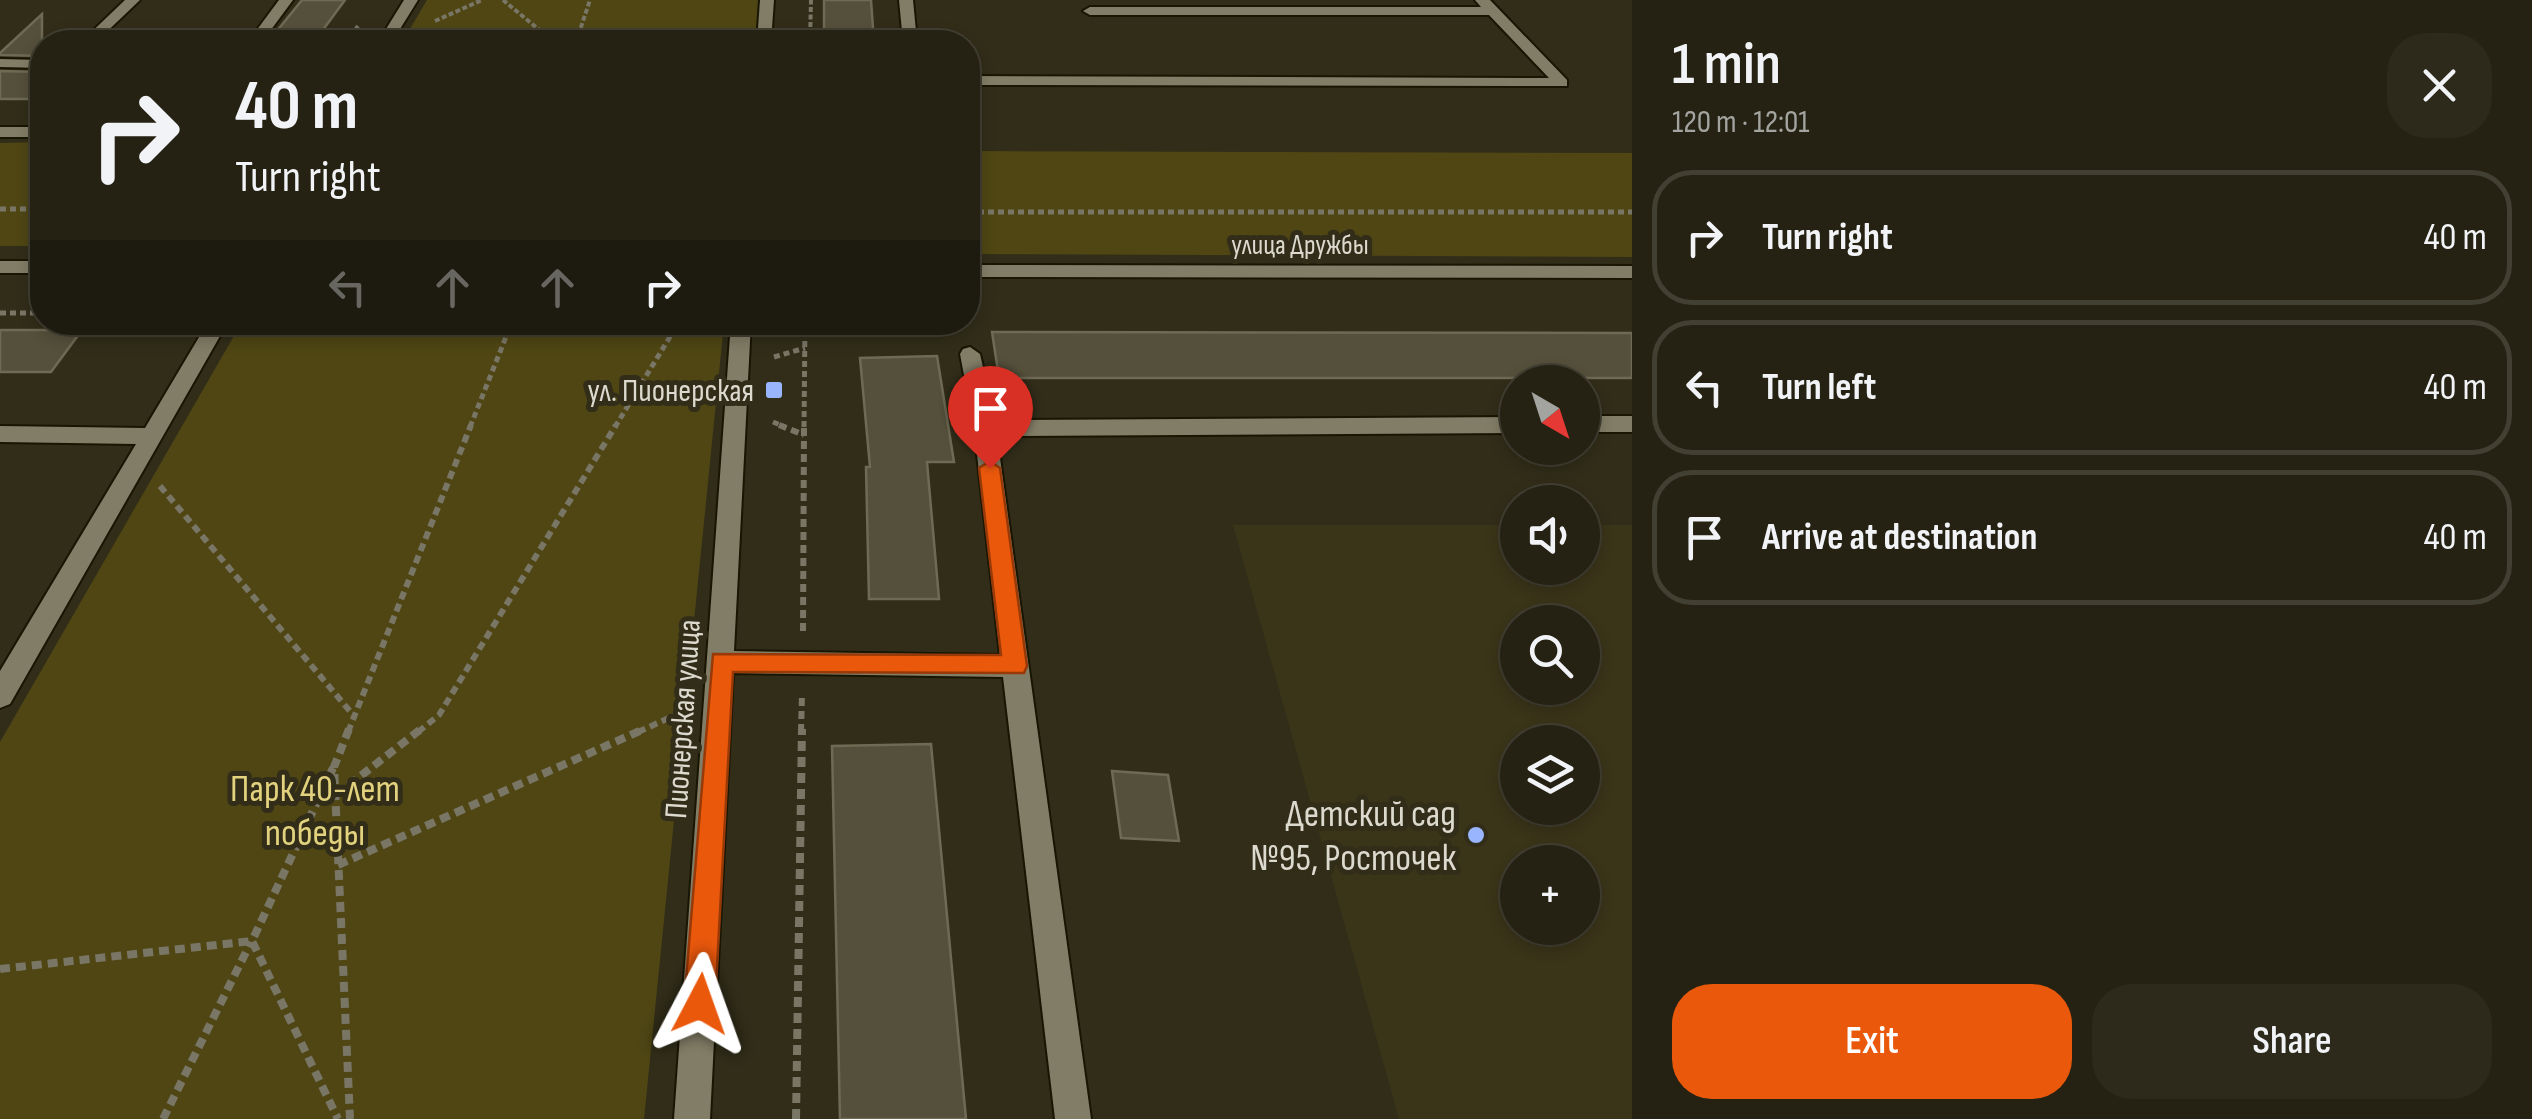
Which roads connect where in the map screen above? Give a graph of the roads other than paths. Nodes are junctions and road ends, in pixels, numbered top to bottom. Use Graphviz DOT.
graph roads {
  1 [pos="132,0"];
  2 [pos="286,0"];
  3 [pos="411,0"];
  4 [pos="767,0"];
  5 [pos="906,0"];
  6 [pos="1488,6"];
  7 [pos="1090,11"];
  8 [pos="101,30"];
  9 [pos="264,30"];
  10 [pos="392,30"];
  11 [pos="765,30"];
  12 [pos="909,30"];
  13 [pos="0,63"];
  14 [pos="30,64"];
  15 [pos="980,81"];
  16 [pos="0,132"];
  17 [pos="30,132"];
  18 [pos="0,267"];
  19 [pos="30,267"];
  20 [pos="980,270"];
  21 [pos="1632,272"];
  22 [pos="211,335"];
  23 [pos="741,335"];
  24 [pos="970,354"];
  25 [pos="1600,424"];
  26 [pos="1632,424"];
  27 [pos="1500,425"];
  28 [pos="985,428"];
  29 [pos="0,434"];
  30 [pos="155,436"];
  31 [pos="721,662"];
  32 [pos="1015,666"];
  33 [pos="0,696"];
  34 [pos="692,1119"];
  35 [pos="1073,1119"];
  1 -- 8 [label="street"];
  2 -- 9 [label="street"];
  3 -- 10 [label="street"];
  4 -- 11 [label="street"];
  5 -- 12 [label="street"];
  6 -- 7 [label="street"];
  6 -- 15 [label="street"];
  13 -- 14 [label="street"];
  16 -- 17 [label="street"];
  18 -- 19 [label="street"];
  20 -- 21 [label="street, улица Дружбы"];
  22 -- 30 [label="street"];
  23 -- 31 [label="street, Пионерская улица"];
  24 -- 28 [label="street"];
  25 -- 26 [label="street"];
  27 -- 28 [label="street"];
  28 -- 32 [label="street"];
  29 -- 30 [label="street"];
  30 -- 33 [label="street"];
  31 -- 32 [label="street"];
  31 -- 34 [label="street, Пионерская улица"];
  32 -- 35 [label="street"];
}
